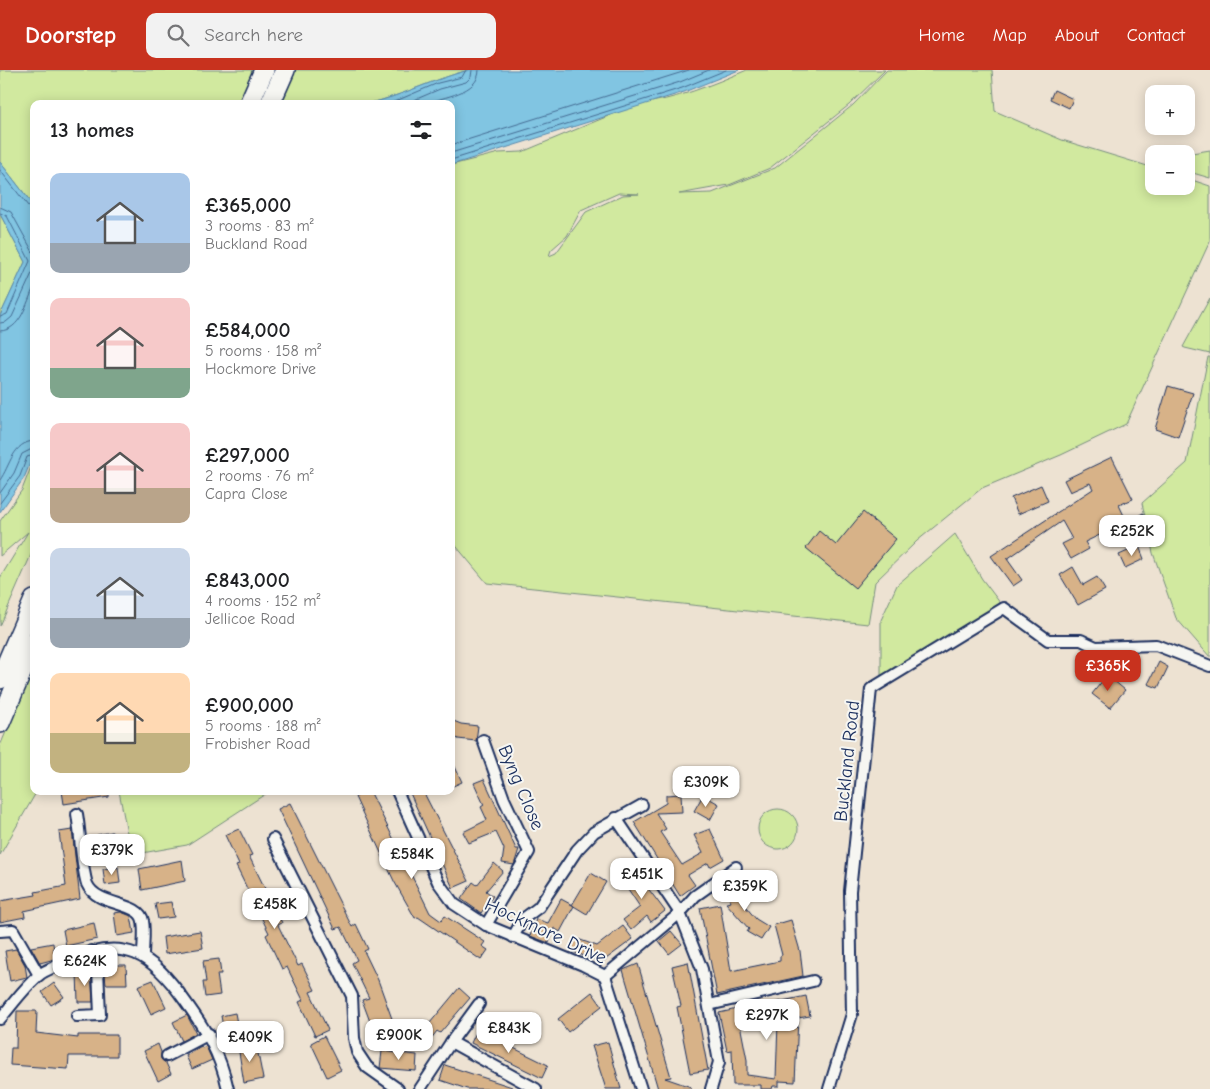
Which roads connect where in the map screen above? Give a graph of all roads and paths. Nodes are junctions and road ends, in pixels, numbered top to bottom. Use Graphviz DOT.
graph roads {
  1 [pos="264,70"];
  2 [pos="285,70"];
  3 [pos="251,100"];
  4 [pos="272,100"];
  5 [pos="30,609"];
  6 [pos="30,653"];
  7 [pos="1210,666"];
  8 [pos="0,679"];
  9 [pos="0,723"];
  10 [pos="484,740"];
  11 [pos="398,795"];
  12 [pos="642,805"];
  13 [pos="78,814"];
  14 [pos="616,818"];
  15 [pos="273,839"];
  16 [pos="736,867"];
  17 [pos="680,913"];
  18 [pos="486,925"];
  19 [pos="0,931"];
  20 [pos="513,937"];
  21 [pos="91,951"];
  22 [pos="143,956"];
  23 [pos="38,975"];
  24 [pos="606,976"];
  25 [pos="813,981"];
  26 [pos="479,1004"];
  27 [pos="709,1005"];
  28 [pos="77,1016"];
  29 [pos="0,1019"];
  30 [pos="209,1034"];
  31 [pos="451,1042"];
  32 [pos="167,1056"];
  33 [pos="228,1089"];
  34 [pos="398,1089"];
  35 [pos="420,1089"];
  36 [pos="536,1089"];
  37 [pos="641,1089"];
  38 [pos="711,1089"];
  39 [pos="829,1089"];
  1 -- 3 [label="highway"];
  2 -- 4 [label="highway"];
  5 -- 8 [label="highway"];
  6 -- 9 [label="highway"];
  7 -- 39 [label="street, Buckland Road"];
  10 -- 18 [label="street, Byng Close"];
  11 -- 18 [label="street, Hockmore Drive"];
  12 -- 14 [label="street"];
  13 -- 22 [label="street"];
  14 -- 17 [label="street"];
  14 -- 20 [label="street"];
  15 -- 34 [label="street"];
  16 -- 17 [label="street"];
  17 -- 24 [label="street"];
  17 -- 27 [label="street"];
  18 -- 20 [label="street, Hockmore Drive"];
  19 -- 23 [label="street"];
  20 -- 24 [label="street, Hockmore Drive"];
  21 -- 22 [label="street"];
  21 -- 23 [label="street"];
  21 -- 28 [label="street"];
  22 -- 30 [label="street"];
  23 -- 29 [label="street"];
  24 -- 37 [label="street, Hockmore Drive"];
  25 -- 27 [label="street"];
  26 -- 31 [label="street"];
  27 -- 38 [label="street"];
  30 -- 32 [label="street"];
  30 -- 33 [label="street"];
  31 -- 35 [label="street"];
  31 -- 36 [label="street"];
}
